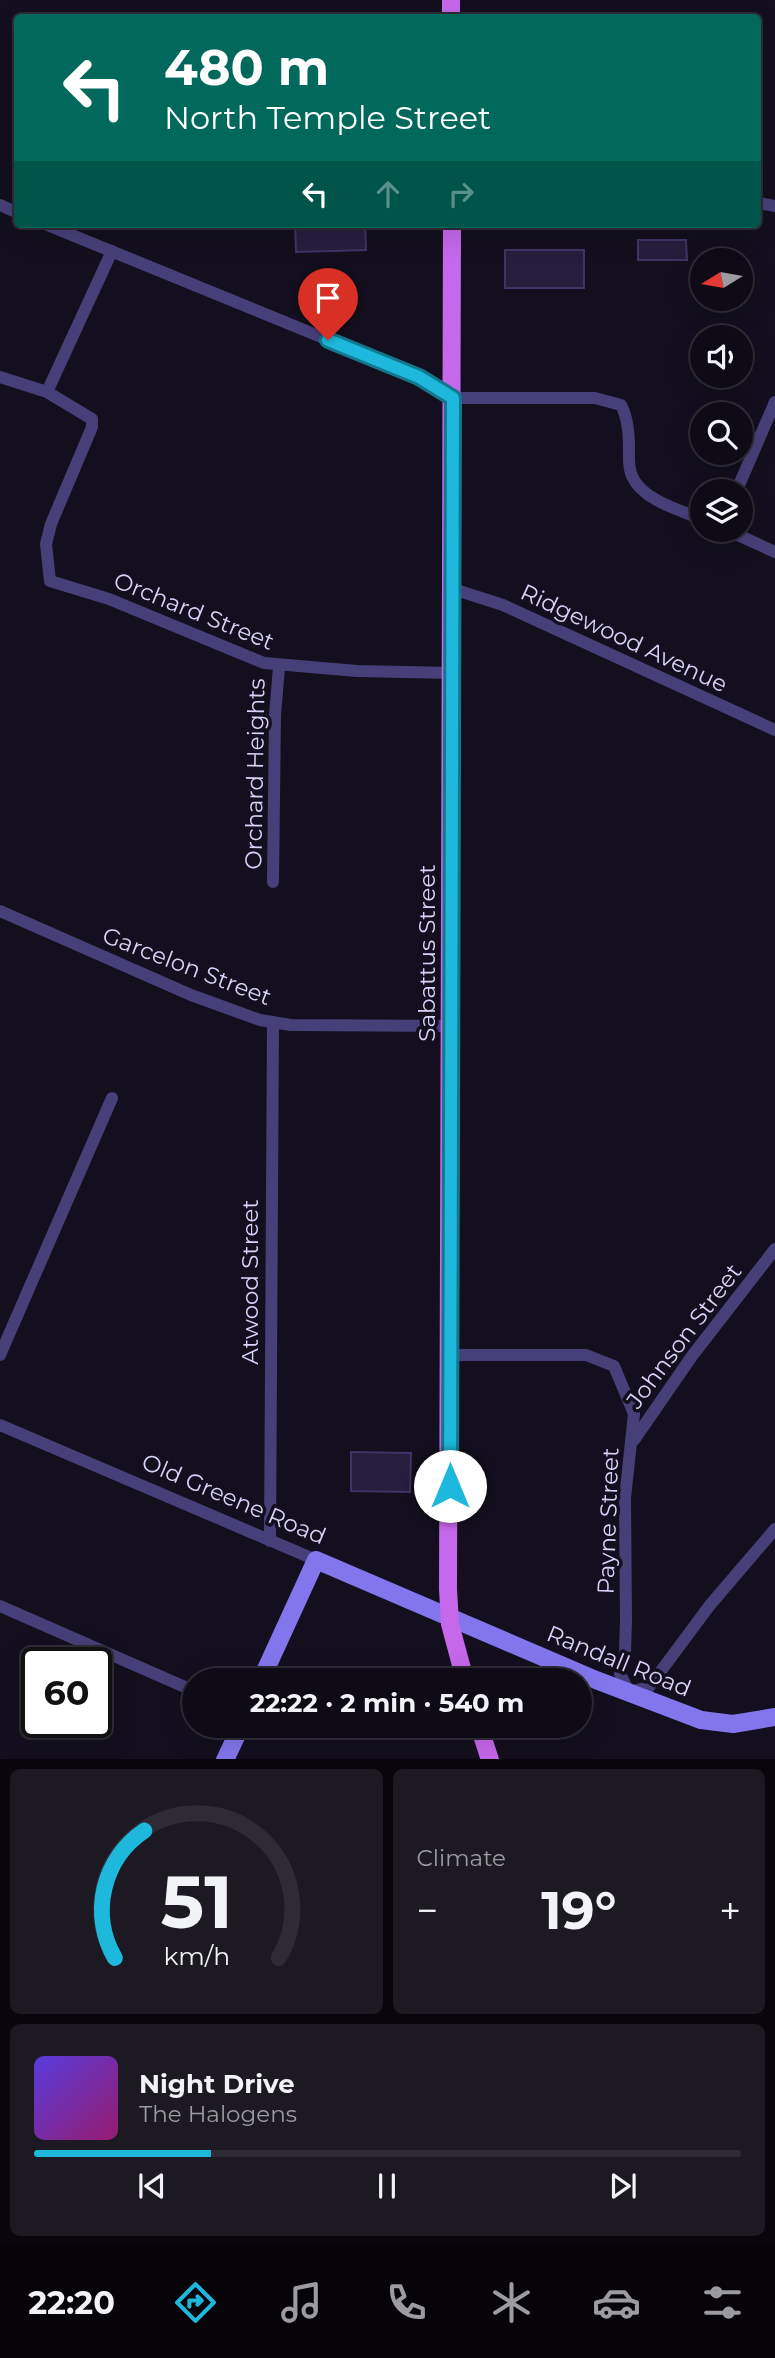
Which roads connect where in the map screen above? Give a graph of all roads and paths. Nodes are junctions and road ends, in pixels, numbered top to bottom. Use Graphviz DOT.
graph roads {
  1 [pos="55,228"];
  2 [pos="452,228"];
  3 [pos="111,251"];
  4 [pos="0,377"];
  5 [pos="47,392"];
  6 [pos="453,398"];
  7 [pos="775,402"];
  8 [pos="742,479"];
  9 [pos="690,514"];
  10 [pos="753,542"];
  11 [pos="775,552"];
  12 [pos="453,589"];
  13 [pos="279,667"];
  14 [pos="452,673"];
  15 [pos="775,730"];
  16 [pos="274,882"];
  17 [pos="0,911"];
  18 [pos="274,1022"];
  19 [pos="451,1026"];
  20 [pos="113,1098"];
  21 [pos="775,1249"];
  22 [pos="0,1354"];
  23 [pos="451,1354"];
  24 [pos="0,1424"];
  25 [pos="630,1450"];
  26 [pos="775,1529"];
  27 [pos="270,1541"];
  28 [pos="316,1560"];
  29 [pos="0,1606"];
  30 [pos="449,1618"];
  31 [pos="266,1668"];
  32 [pos="462,1668"];
  33 [pos="182,1686"];
  34 [pos="629,1692"];
  35 [pos="775,1717"];
  36 [pos="235,1738"];
  37 [pos="483,1738"];
  38 [pos="225,1759"];
  39 [pos="490,1759"];
  1 -- 3 [label="street"];
  2 -- 6 [label="main road, Sabattus Street"];
  3 -- 5 [label="street"];
  3 -- 6 [label="street"];
  4 -- 5 [label="street"];
  5 -- 13 [label="street, Orchard Street"];
  6 -- 9 [label="street"];
  6 -- 12 [label="main road, Sabattus Street"];
  7 -- 8 [label="street"];
  10 -- 11 [label="street"];
  12 -- 14 [label="main road, Sabattus Street"];
  12 -- 15 [label="street, Ridgewood Avenue"];
  13 -- 14 [label="street, Orchard Street"];
  13 -- 16 [label="street, Orchard Heights"];
  14 -- 19 [label="main road, Sabattus Street"];
  17 -- 18 [label="street, Garcelon Street"];
  18 -- 19 [label="street, Garcelon Street"];
  18 -- 27 [label="street, Atwood Street"];
  19 -- 23 [label="main road, Sabattus Street"];
  20 -- 22 [label="street"];
  21 -- 25 [label="street, Johnson Street"];
  23 -- 25 [label="street, Payne Street"];
  23 -- 30 [label="main road, Sabattus Street"];
  24 -- 27 [label="street, Old Greene Road"];
  25 -- 34 [label="street, Payne Street"];
  26 -- 34 [label="street"];
  27 -- 28 [label="street, Old Greene Road"];
  28 -- 30 [label="street, Old Greene Road"];
  28 -- 31 [label="street"];
  29 -- 33 [label="street"];
  30 -- 32 [label="main road, Sabattus Street"];
  30 -- 34 [label="street, Randall Road"];
  34 -- 35 [label="street, Randall Road"];
  36 -- 38 [label="street"];
  37 -- 39 [label="main road"];
}
